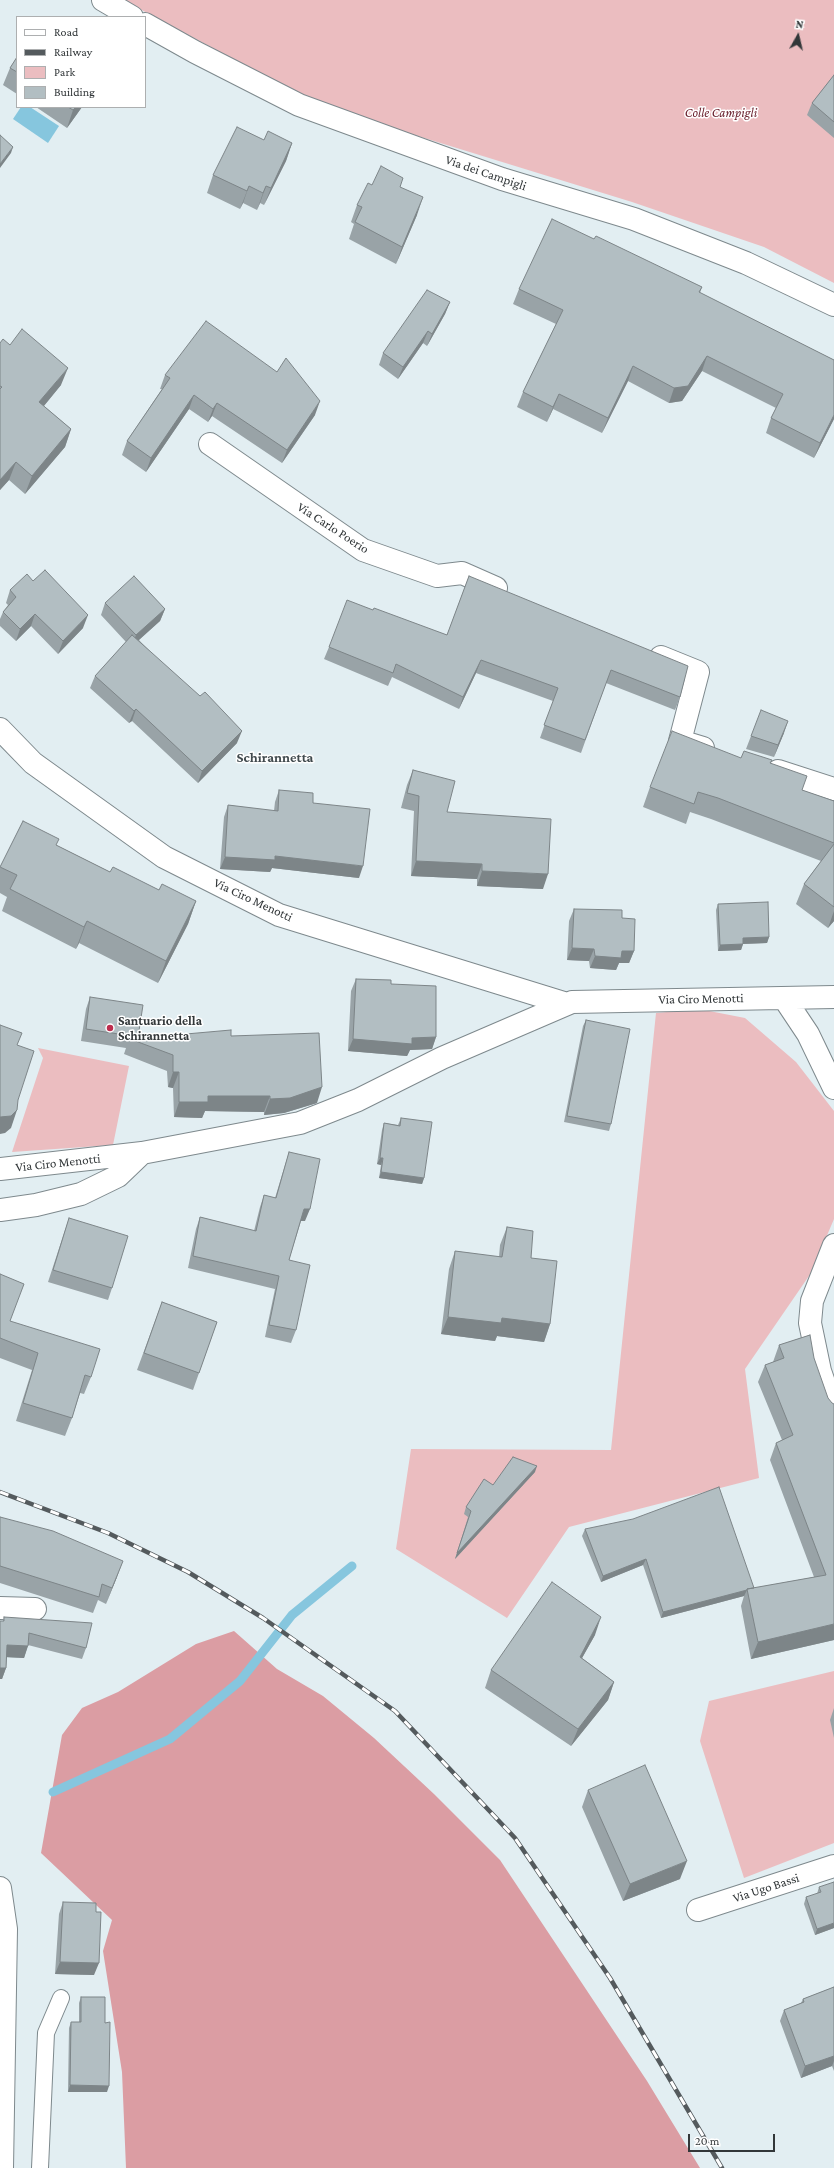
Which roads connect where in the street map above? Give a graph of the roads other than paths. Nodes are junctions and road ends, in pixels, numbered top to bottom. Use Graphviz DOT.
graph roads {
  1 [pos="102,0"];
  2 [pos="130,16"];
  3 [pos="146,25"];
  4 [pos="834,305"];
  5 [pos="210,444"];
  6 [pos="514,595"];
  7 [pos="639,647"];
  8 [pos="0,729"];
  9 [pos="724,755"];
  10 [pos="761,766"];
  11 [pos="834,789"];
  12 [pos="834,997"];
  13 [pos="784,998"];
  14 [pos="567,1004"];
  15 [pos="834,1088"];
  16 [pos="142,1153"];
  17 [pos="0,1169"];
  18 [pos="0,1210"];
  19 [pos="834,1244"];
  20 [pos="834,1411"];
  21 [pos="0,1608"];
  22 [pos="35,1609"];
  23 [pos="834,1866"];
  24 [pos="0,1888"];
  25 [pos="698,1910"];
  26 [pos="61,1998"];
  27 [pos="2,2168"];
  28 [pos="40,2168"];
  1 -- 2 [label="street"];
  3 -- 4 [label="street, Via dei Campigli"];
  5 -- 6 [label="street, Via Carlo Poerio"];
  7 -- 9 [label="street"];
  8 -- 14 [label="street, Via Ciro Menotti"];
  10 -- 11 [label="street"];
  12 -- 13 [label="street, Via Ciro Menotti"];
  13 -- 14 [label="street, Via Ciro Menotti"];
  13 -- 15 [label="street"];
  14 -- 16 [label="street, Via Ciro Menotti"];
  16 -- 17 [label="street, Via Ciro Menotti"];
  16 -- 18 [label="street"];
  19 -- 20 [label="street"];
  21 -- 22 [label="street"];
  23 -- 25 [label="street, Via Ugo Bassi"];
  24 -- 27 [label="street"];
  26 -- 28 [label="lane"];
}
